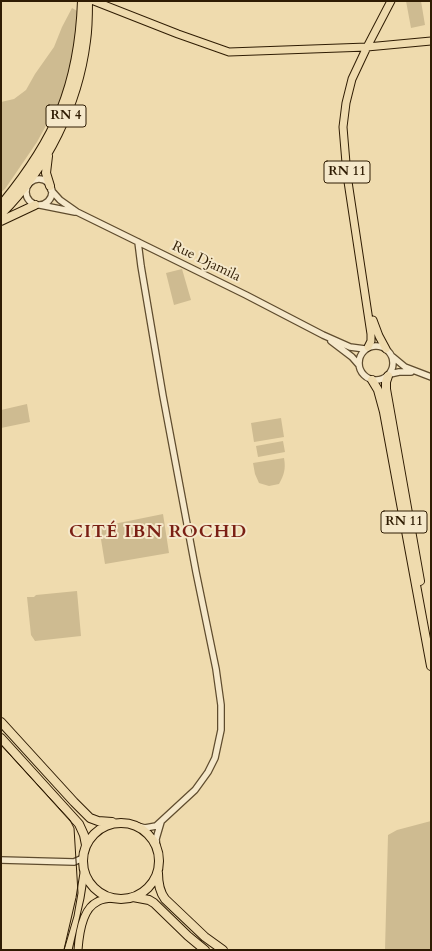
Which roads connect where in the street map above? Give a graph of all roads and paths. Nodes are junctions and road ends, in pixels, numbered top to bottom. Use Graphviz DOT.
graph roads {
  1 [pos="82,1"];
  2 [pos="88,1"];
  3 [pos="94,1"];
  4 [pos="391,1"];
  5 [pos="431,41"];
  6 [pos="366,48"];
  7 [pos="49,151"];
  8 [pos="51,188"];
  9 [pos="1,205"];
  10 [pos="37,205"];
  11 [pos="77,212"];
  12 [pos="1,214"];
  13 [pos="1,221"];
  14 [pos="138,242"];
  15 [pos="367,299"];
  16 [pos="323,335"];
  17 [pos="367,348"];
  18 [pos="388,351"];
  19 [pos="359,365"];
  20 [pos="419,374"];
  21 [pos="389,375"];
  22 [pos="431,377"];
  23 [pos="372,380"];
  24 [pos="431,640"];
  25 [pos="431,666"];
  26 [pos="1,722"];
  27 [pos="1,738"];
  28 [pos="161,821"];
  29 [pos="121,822"];
  30 [pos="134,825"];
  31 [pos="86,845"];
  32 [pos="157,849"];
  33 [pos="82,858"];
  34 [pos="1,860"];
  35 [pos="158,870"];
  36 [pos="84,873"];
  37 [pos="133,897"];
  38 [pos="112,898"];
  39 [pos="68,950"];
  40 [pos="78,950"];
  41 [pos="206,950"];
  42 [pos="223,950"];
  1 -- 9 [label="highway, RN 4"];
  2 -- 7 [label="highway, RN 4"];
  3 -- 6 [label="main road"];
  4 -- 6 [label="main road, RN 11"];
  5 -- 6 [label="main road"];
  6 -- 15 [label="main road, RN 11"];
  7 -- 8 [label="highway"];
  7 -- 12 [label="highway, RN 4"];
  8 -- 10 [label="street"];
  8 -- 10 [label="street"];
  8 -- 11 [label="street"];
  10 -- 11 [label="street"];
  10 -- 13 [label="highway"];
  11 -- 14 [label="street, Rue Djamila"];
  14 -- 16 [label="street, Rue Djamila"];
  14 -- 28 [label="street"];
  15 -- 17 [label="main road, RN 11"];
  15 -- 18 [label="main road, RN 11"];
  16 -- 17 [label="street"];
  16 -- 19 [label="street"];
  17 -- 18 [label="street"];
  17 -- 19 [label="street"];
  18 -- 20 [label="street"];
  18 -- 21 [label="street"];
  19 -- 23 [label="street"];
  20 -- 21 [label="street"];
  20 -- 22 [label="street"];
  21 -- 23 [label="street"];
  21 -- 24 [label="highway, RN 11"];
  23 -- 25 [label="highway, RN 11"];
  26 -- 29 [label="highway"];
  27 -- 31 [label="highway"];
  28 -- 30 [label="street"];
  28 -- 32 [label="street"];
  29 -- 30 [label="highway"];
  29 -- 31 [label="highway"];
  30 -- 32 [label="highway"];
  31 -- 33 [label="highway"];
  32 -- 35 [label="highway"];
  33 -- 34 [label="street"];
  33 -- 36 [label="highway"];
  35 -- 37 [label="highway"];
  35 -- 42 [label="highway"];
  36 -- 38 [label="highway"];
  36 -- 39 [label="main road"];
  37 -- 38 [label="highway"];
  37 -- 41 [label="highway"];
  38 -- 40 [label="main road"];
}
